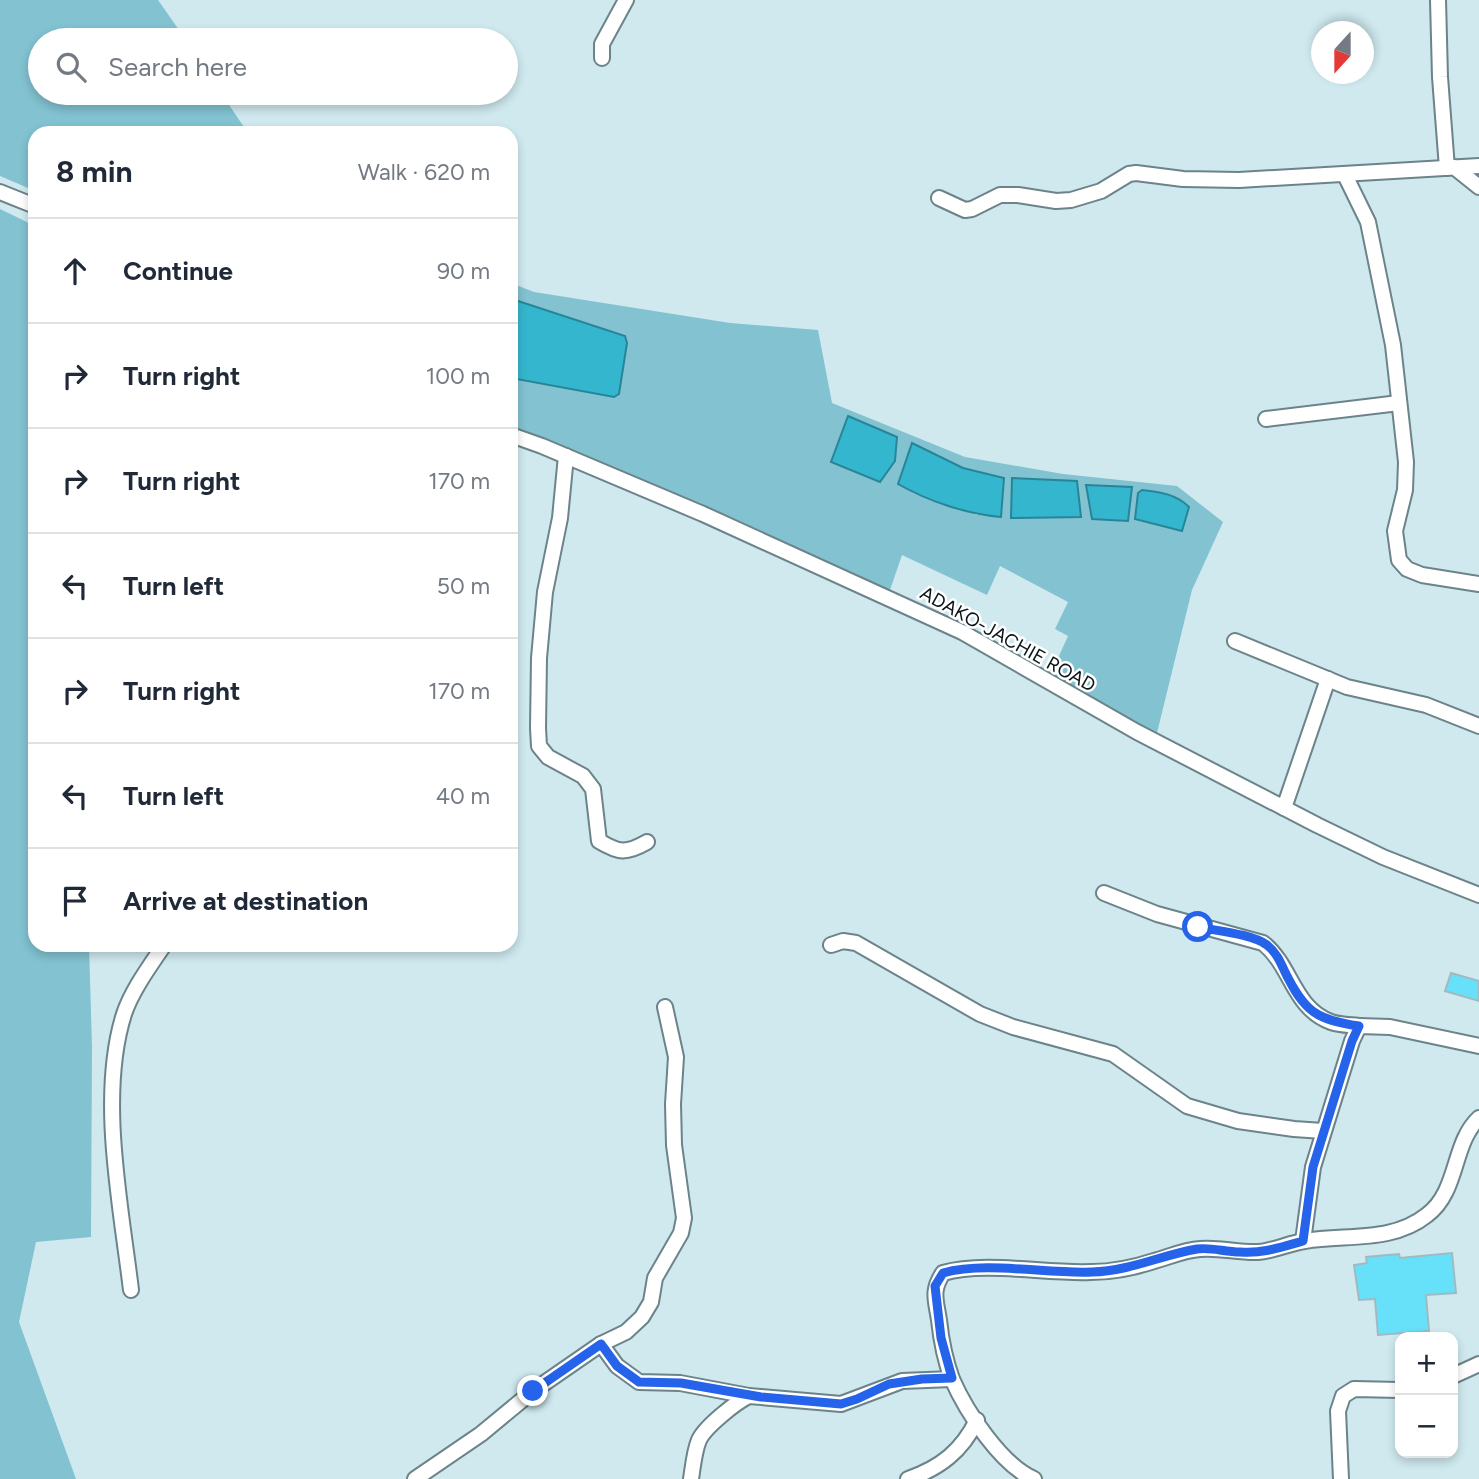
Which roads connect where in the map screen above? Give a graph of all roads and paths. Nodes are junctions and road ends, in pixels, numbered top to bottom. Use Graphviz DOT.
graph roads {
  1 [pos="626,0"];
  2 [pos="1438,0"];
  3 [pos="602,58"];
  4 [pos="1479,166"];
  5 [pos="1451,167"];
  6 [pos="1345,175"];
  7 [pos="1479,187"];
  8 [pos="0,192"];
  9 [pos="939,198"];
  10 [pos="28,203"];
  11 [pos="1399,403"];
  12 [pos="1266,418"];
  13 [pos="518,439"];
  14 [pos="566,456"];
  15 [pos="1479,584"];
  16 [pos="1235,641"];
  17 [pos="1328,679"];
  18 [pos="1479,726"];
  19 [pos="1284,808"];
  20 [pos="647,842"];
  21 [pos="1104,893"];
  22 [pos="1479,895"];
  23 [pos="831,945"];
  24 [pos="159,952"];
  25 [pos="665,1007"];
  26 [pos="1359,1026"];
  27 [pos="1479,1046"];
  28 [pos="1479,1118"];
  29 [pos="1323,1131"];
  30 [pos="1303,1241"];
  31 [pos="131,1290"];
  32 [pos="601,1344"];
  33 [pos="1479,1364"];
  34 [pos="1458,1374"];
  35 [pos="952,1378"];
  36 [pos="1395,1390"];
  37 [pos="750,1396"];
  38 [pos="976,1420"];
  39 [pos="415,1479"];
  40 [pos="691,1479"];
  41 [pos="908,1479"];
  42 [pos="1034,1479"];
  43 [pos="1340,1479"];
  1 -- 3 [label="street"];
  2 -- 5 [label="street"];
  4 -- 5 [label="street"];
  5 -- 6 [label="street"];
  5 -- 7 [label="street"];
  6 -- 9 [label="street"];
  6 -- 11 [label="street"];
  8 -- 10 [label="street"];
  11 -- 12 [label="street"];
  11 -- 15 [label="street"];
  13 -- 14 [label="street, ADAKO-JACHIE ROAD"];
  14 -- 19 [label="street, ADAKO-JACHIE ROAD"];
  14 -- 20 [label="street"];
  16 -- 17 [label="street"];
  17 -- 18 [label="street"];
  17 -- 19 [label="street"];
  19 -- 22 [label="street, ADAKO-JACHIE ROAD"];
  21 -- 26 [label="street"];
  23 -- 29 [label="street"];
  24 -- 31 [label="street"];
  25 -- 32 [label="street"];
  26 -- 27 [label="street"];
  26 -- 29 [label="street"];
  28 -- 30 [label="street"];
  29 -- 30 [label="street"];
  30 -- 35 [label="street"];
  32 -- 37 [label="street"];
  32 -- 39 [label="street"];
  33 -- 34 [label="street"];
  35 -- 37 [label="street"];
  35 -- 38 [label="street"];
  36 -- 43 [label="street"];
  37 -- 40 [label="street"];
  38 -- 41 [label="street"];
  38 -- 42 [label="street"];
}
